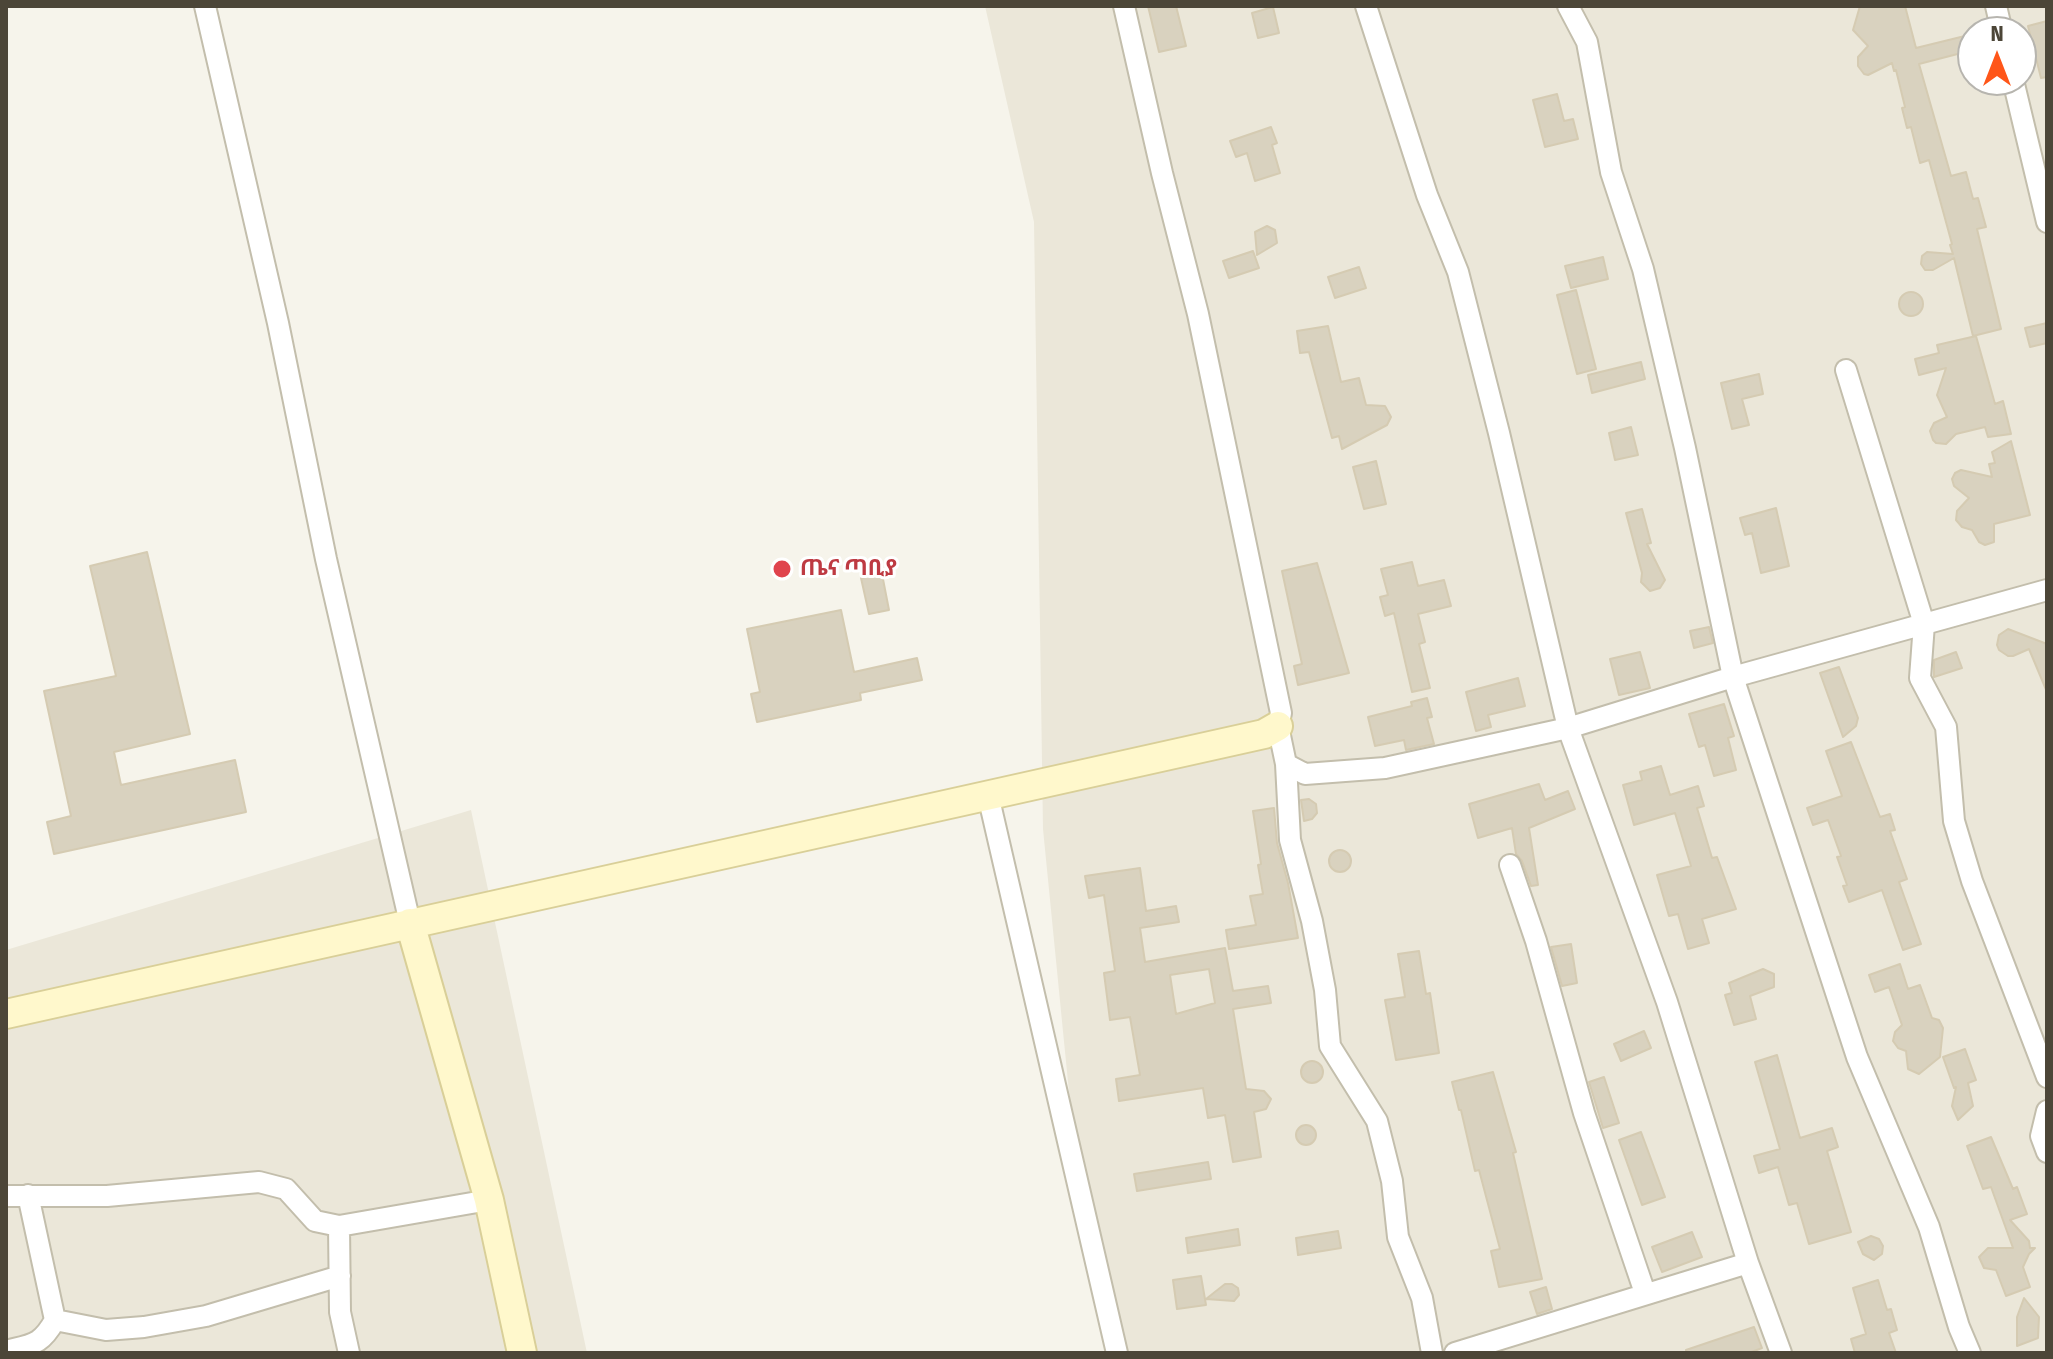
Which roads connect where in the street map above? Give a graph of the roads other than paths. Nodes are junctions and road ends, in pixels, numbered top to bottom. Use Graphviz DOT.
graph roads {
  1 [pos="205,6"];
  2 [pos="1124,6"];
  3 [pos="1366,6"];
  4 [pos="1568,6"];
  5 [pos="2017,96"];
  6 [pos="2047,222"];
  7 [pos="1846,370"];
  8 [pos="2047,590"];
  9 [pos="1924,624"];
  10 [pos="1733,677"];
  11 [pos="1278,726"];
  12 [pos="1568,728"];
  13 [pos="1286,764"];
  14 [pos="988,795"];
  15 [pos="1510,865"];
  16 [pos="410,923"];
  17 [pos="6,1014"];
  18 [pos="2047,1077"];
  19 [pos="2047,1111"];
  20 [pos="2047,1152"];
  21 [pos="28,1195"];
  22 [pos="6,1196"];
  23 [pos="489,1200"];
  24 [pos="339,1226"];
  25 [pos="1748,1263"];
  26 [pos="340,1276"];
  27 [pos="1645,1293"];
  28 [pos="55,1320"];
  29 [pos="6,1351"];
  30 [pos="349,1353"];
  31 [pos="522,1353"];
  32 [pos="1117,1353"];
  33 [pos="1432,1353"];
  34 [pos="1455,1353"];
  35 [pos="1781,1353"];
  36 [pos="1970,1353"];
  1 -- 16 [label="street"];
  2 -- 11 [label="street"];
  3 -- 12 [label="street"];
  4 -- 10 [label="street"];
  5 -- 6 [label="street"];
  7 -- 9 [label="street"];
  8 -- 9 [label="street"];
  9 -- 10 [label="street"];
  9 -- 18 [label="street"];
  10 -- 12 [label="street"];
  10 -- 36 [label="street"];
  11 -- 13 [label="street"];
  11 -- 14 [label="street"];
  12 -- 13 [label="street"];
  12 -- 25 [label="street"];
  13 -- 33 [label="street"];
  14 -- 16 [label="street"];
  14 -- 32 [label="street"];
  15 -- 27 [label="street"];
  16 -- 17 [label="street"];
  16 -- 23 [label="street"];
  19 -- 20 [label="street"];
  21 -- 22 [label="street"];
  21 -- 24 [label="street"];
  21 -- 28 [label="street"];
  23 -- 24 [label="street"];
  23 -- 31 [label="street"];
  24 -- 26 [label="street"];
  25 -- 27 [label="street"];
  25 -- 35 [label="street"];
  26 -- 28 [label="street"];
  26 -- 30 [label="street"];
  27 -- 34 [label="street"];
  28 -- 29 [label="street"];
}
